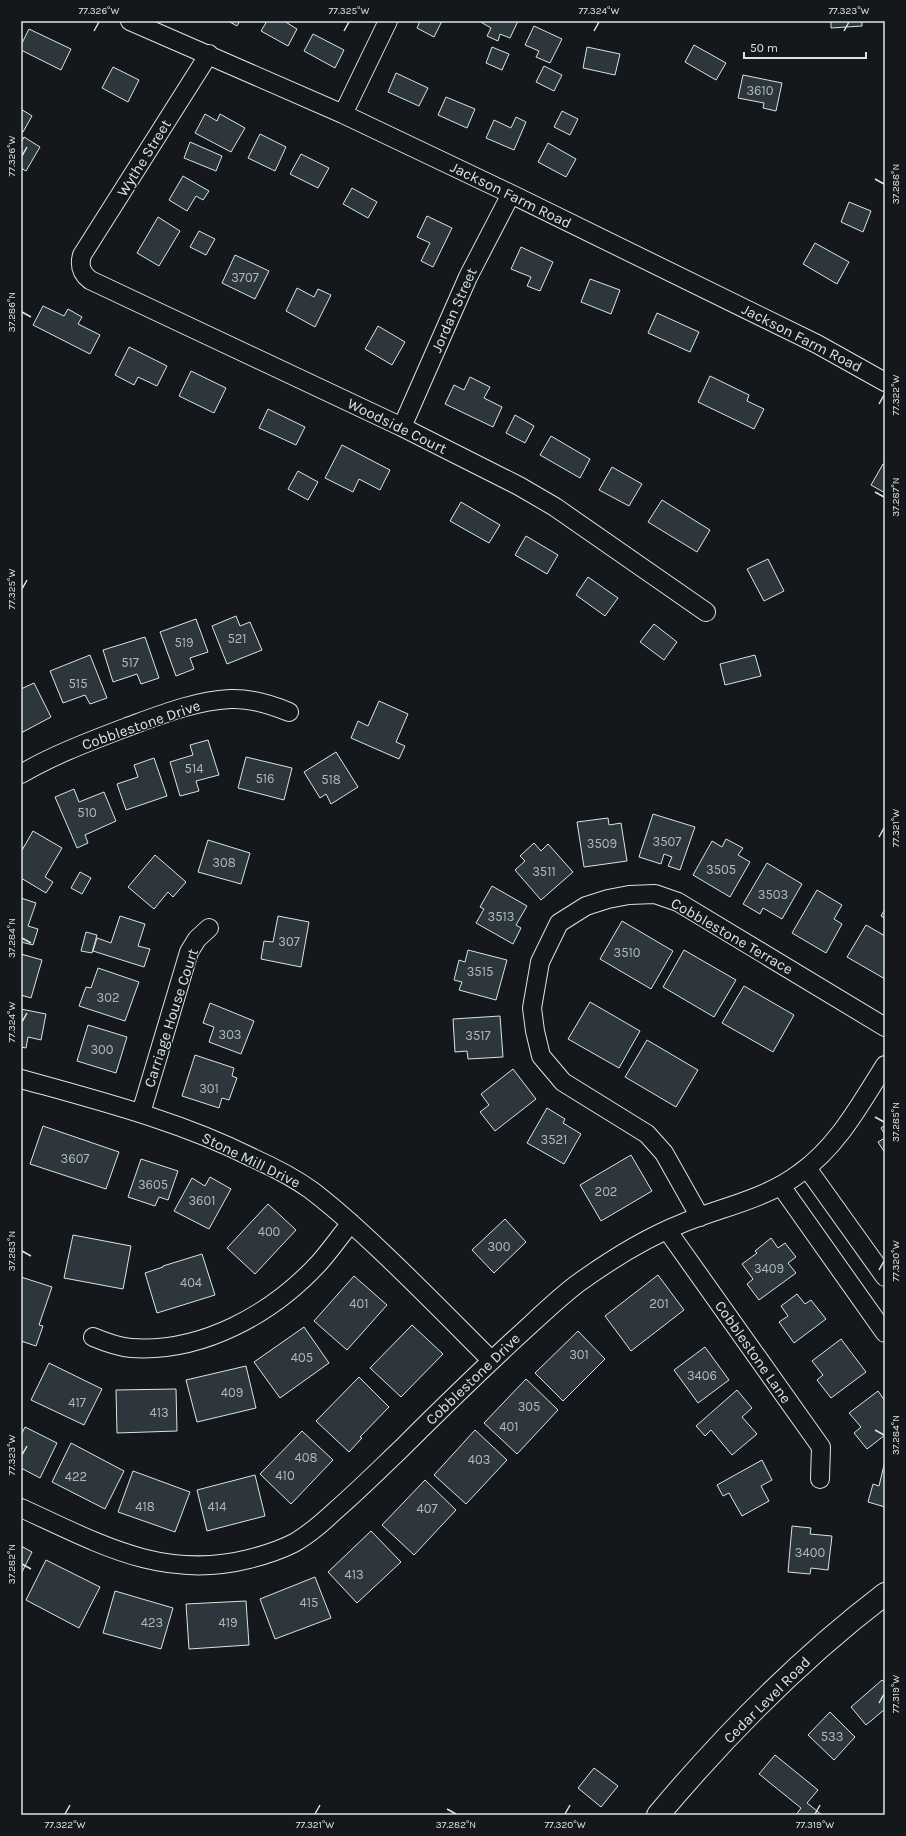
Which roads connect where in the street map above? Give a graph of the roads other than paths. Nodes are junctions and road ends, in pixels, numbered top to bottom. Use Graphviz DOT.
graph roads {
  1 [pos="130,21"];
  2 [pos="388,21"];
  3 [pos="209,54"];
  4 [pos="343,114"];
  5 [pos="510,194"];
  6 [pos="80,262"];
  7 [pos="885,382"];
  8 [pos="402,427"];
  9 [pos="706,612"];
  10 [pos="289,712"];
  11 [pos="21,774"];
  12 [pos="208,928"];
  13 [pos="885,1027"];
  14 [pos="885,1064"];
  15 [pos="21,1080"];
  16 [pos="141,1113"];
  17 [pos="806,1168"];
  18 [pos="781,1186"];
  19 [pos="700,1217"];
  20 [pos="351,1223"];
  21 [pos="667,1230"];
  22 [pos="885,1277"];
  23 [pos="885,1333"];
  24 [pos="93,1337"];
  25 [pos="491,1360"];
  26 [pos="820,1479"];
  27 [pos="21,1508"];
  28 [pos="885,1594"];
  29 [pos="661,1814"];
  1 -- 3 [label="street, Jackson Farm Road"];
  2 -- 4 [label="street"];
  3 -- 4 [label="street, Jackson Farm Road"];
  3 -- 6 [label="street, Wythe Street"];
  4 -- 5 [label="street, Jackson Farm Road"];
  5 -- 7 [label="street, Jackson Farm Road"];
  5 -- 8 [label="street, Jordan Street"];
  6 -- 8 [label="street, Woodside Court"];
  8 -- 9 [label="street, Woodside Court"];
  10 -- 11 [label="street, Cobblestone Drive"];
  12 -- 16 [label="street, Carriage House Court"];
  13 -- 19 [label="street, Cobblestone Terrace"];
  14 -- 17 [label="street, Cobblestone Drive"];
  15 -- 16 [label="street, Stone Mill Drive"];
  16 -- 20 [label="street, Stone Mill Drive"];
  17 -- 18 [label="street, Cobblestone Drive"];
  17 -- 22 [label="street"];
  18 -- 19 [label="street, Cobblestone Drive"];
  18 -- 23 [label="street"];
  19 -- 21 [label="street, Cobblestone Drive"];
  20 -- 24 [label="street"];
  20 -- 25 [label="street, Stone Mill Drive"];
  21 -- 25 [label="street, Cobblestone Drive"];
  21 -- 26 [label="street, Cobblestone Lane"];
  25 -- 27 [label="street, Cobblestone Drive"];
  28 -- 29 [label="main road, Cedar Level Road"];
}
